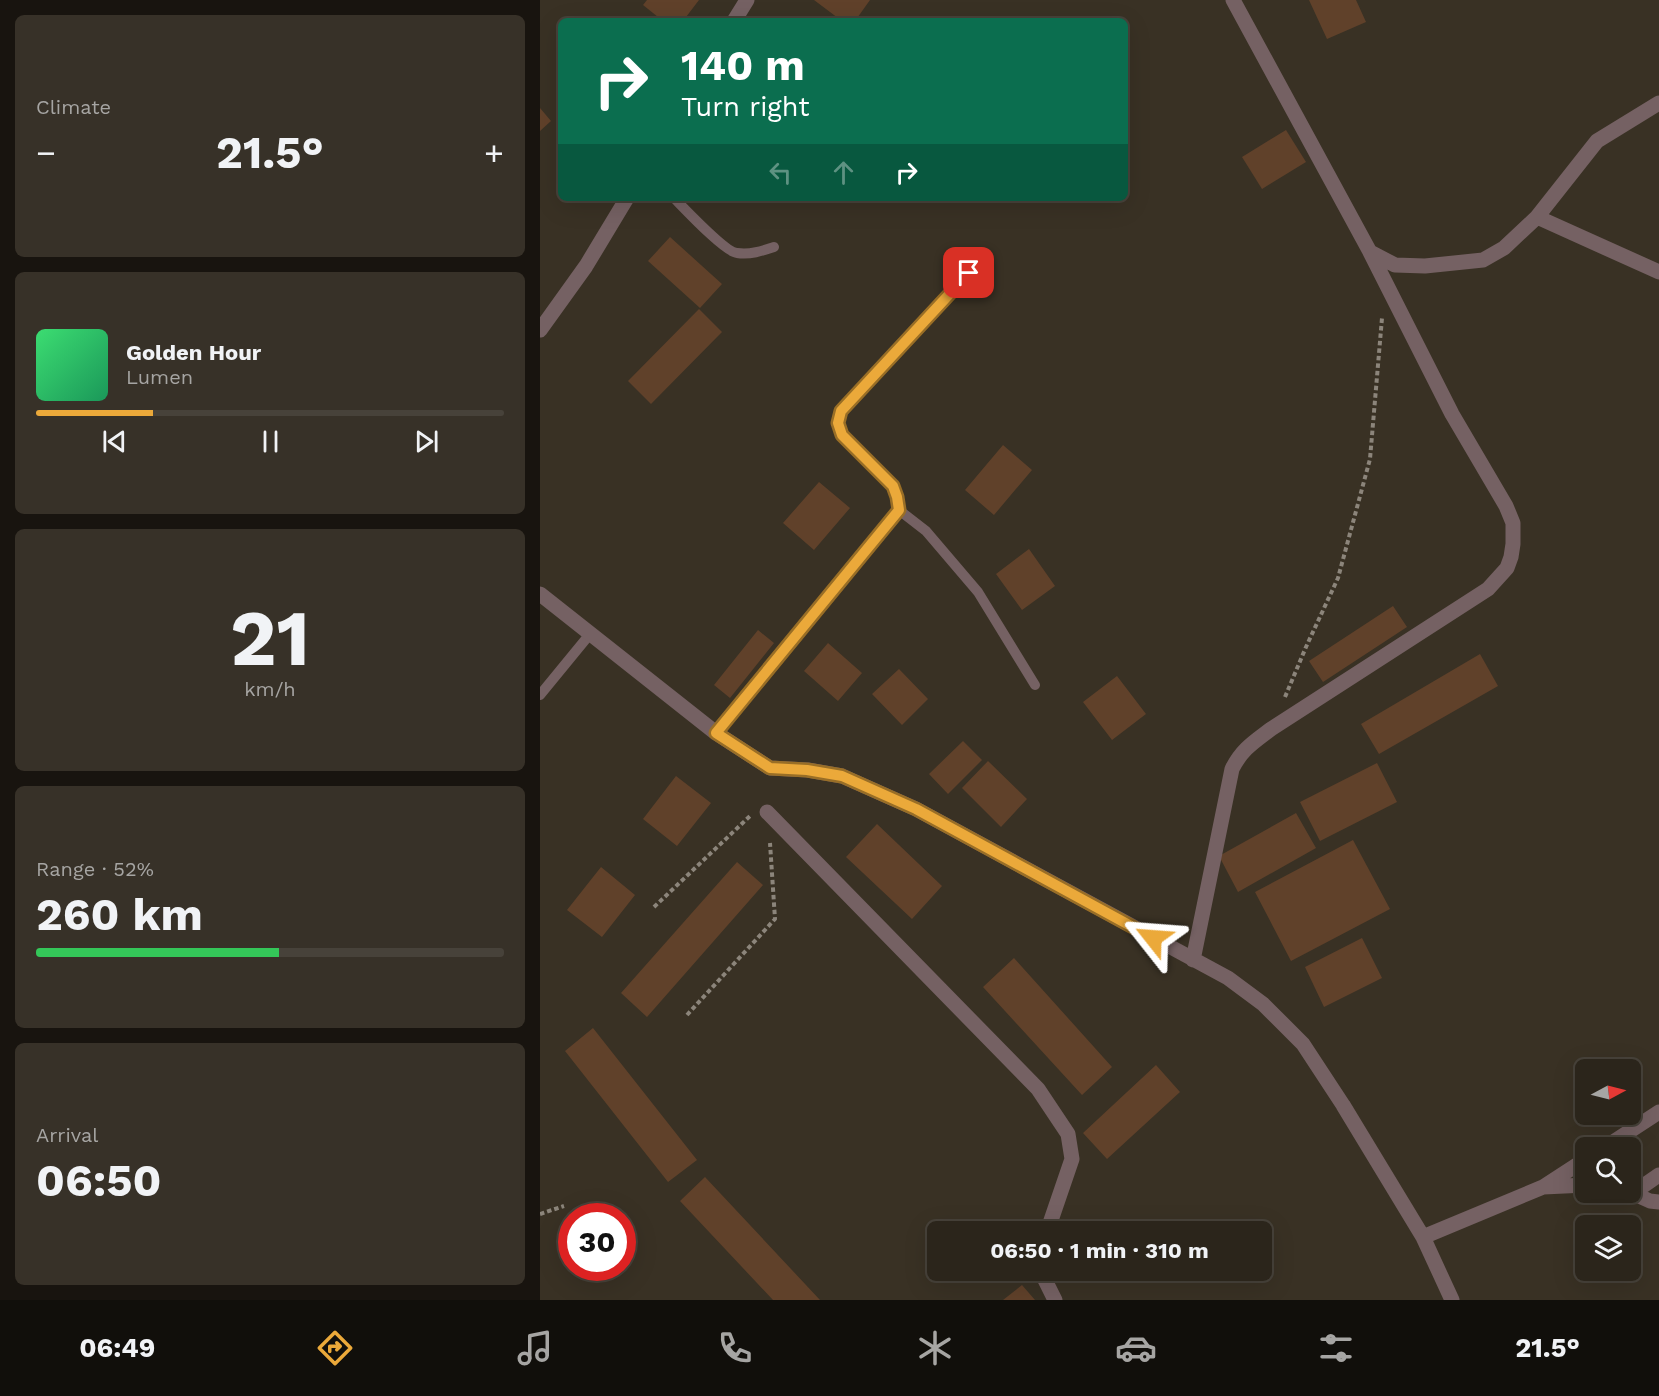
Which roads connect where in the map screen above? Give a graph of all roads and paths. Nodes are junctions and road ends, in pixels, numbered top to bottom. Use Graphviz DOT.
graph roads {
  1 [pos="747,0"];
  2 [pos="1233,0"];
  3 [pos="736,18"];
  4 [pos="1659,103"];
  5 [pos="625,201"];
  6 [pos="677,201"];
  7 [pos="1537,217"];
  8 [pos="774,247"];
  9 [pos="1370,252"];
  10 [pos="985,256"];
  11 [pos="1659,272"];
  12 [pos="1385,285"];
  13 [pos="540,330"];
  14 [pos="899,510"];
  15 [pos="540,594"];
  16 [pos="590,634"];
  17 [pos="1035,685"];
  18 [pos="540,695"];
  19 [pos="1284,698"];
  20 [pos="716,733"];
  21 [pos="767,813"];
  22 [pos="654,907"];
  23 [pos="1192,960"];
  24 [pos="687,1015"];
  25 [pos="1659,1112"];
  26 [pos="1621,1137"];
  27 [pos="1575,1167"];
  28 [pos="1659,1175"];
  29 [pos="1575,1186"];
  30 [pos="1543,1187"];
  31 [pos="1641,1187"];
  32 [pos="1641,1197"];
  33 [pos="1659,1202"];
  34 [pos="558,1208"];
  35 [pos="540,1214"];
  36 [pos="1051,1221"];
  37 [pos="1423,1237"];
  38 [pos="1046,1281"];
  39 [pos="1055,1300"];
  40 [pos="1452,1300"];
  1 -- 3 [label="street"];
  2 -- 9 [label="street"];
  4 -- 7 [label="street"];
  5 -- 13 [label="street"];
  6 -- 8 [label="lane"];
  7 -- 9 [label="street"];
  7 -- 11 [label="street"];
  9 -- 12 [label="street"];
  10 -- 14 [label="lane"];
  12 -- 19 [label="path"];
  12 -- 23 [label="street"];
  14 -- 17 [label="lane"];
  14 -- 20 [label="lane"];
  15 -- 16 [label="street"];
  16 -- 18 [label="lane"];
  16 -- 20 [label="street"];
  20 -- 23 [label="street"];
  21 -- 22 [label="path"];
  21 -- 24 [label="path"];
  21 -- 36 [label="street"];
  23 -- 37 [label="street"];
  25 -- 26 [label="street"];
  27 -- 30 [label="street"];
  28 -- 31 [label="street"];
  29 -- 30 [label="street"];
  30 -- 37 [label="street"];
  32 -- 33 [label="street"];
  34 -- 35 [label="path"];
  37 -- 40 [label="street"];
  38 -- 39 [label="street"];
}
